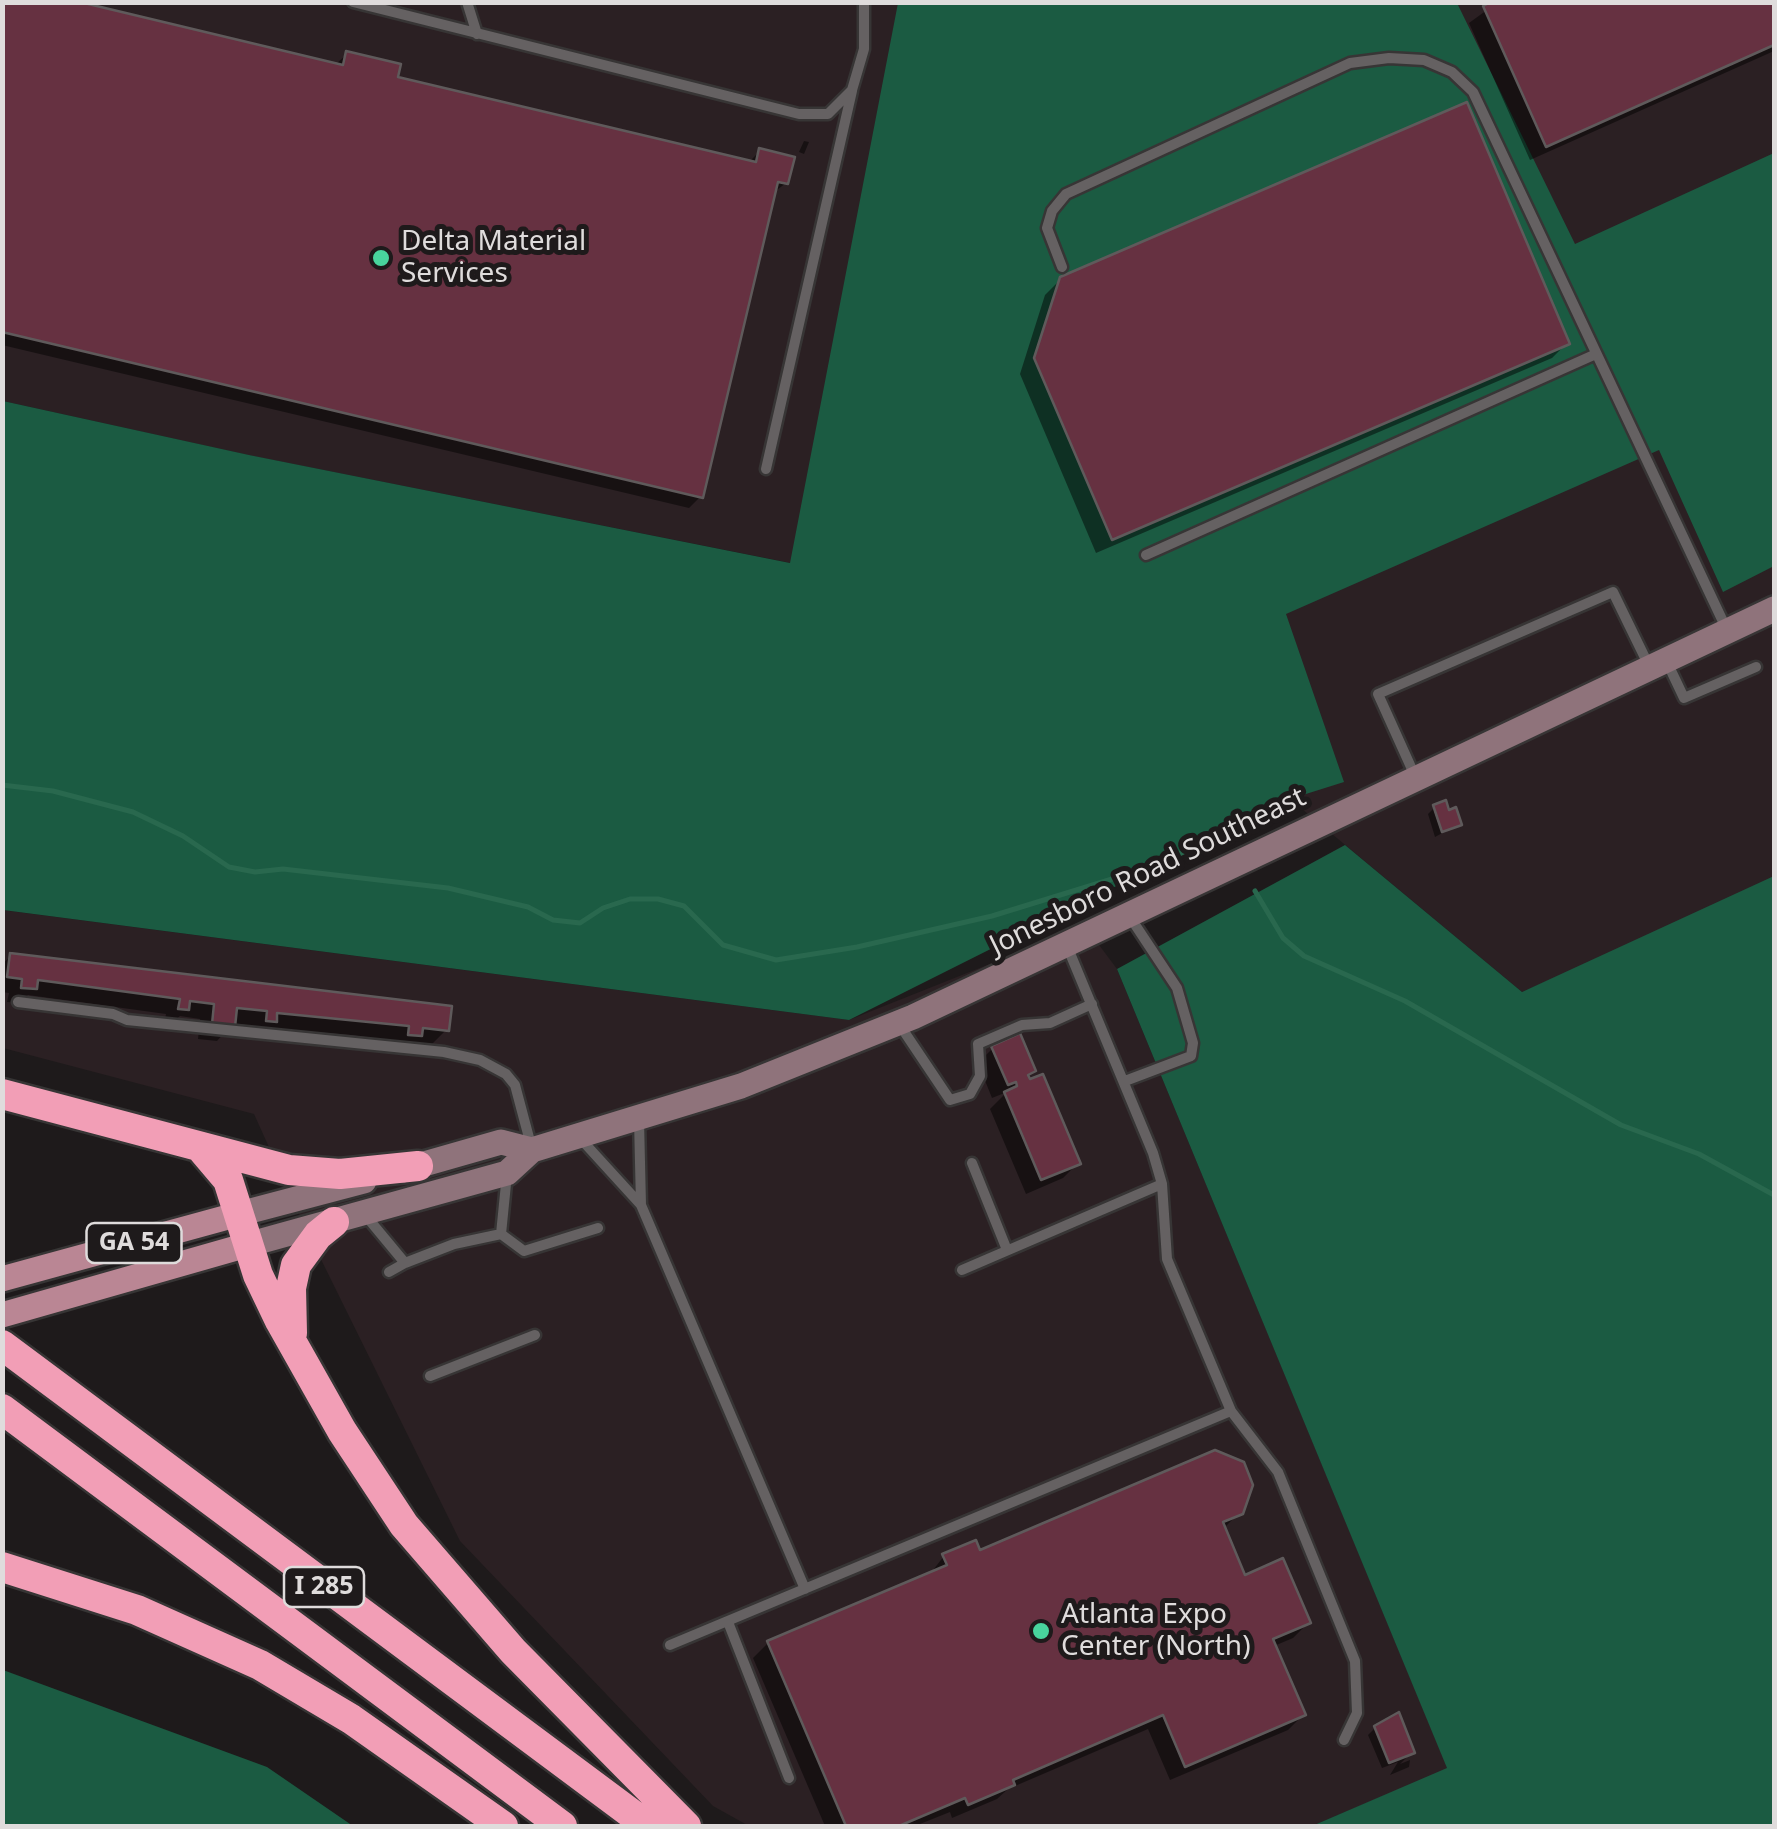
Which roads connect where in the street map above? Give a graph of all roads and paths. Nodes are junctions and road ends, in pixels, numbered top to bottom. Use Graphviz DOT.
graph roads {
  1 [pos="353,2"];
  2 [pos="467,2"];
  3 [pos="864,2"];
  4 [pos="476,34"];
  5 [pos="852,90"];
  6 [pos="1062,267"];
  7 [pos="1596,354"];
  8 [pos="766,469"];
  9 [pos="1146,554"];
  10 [pos="1774,609"];
  11 [pos="1728,630"];
  12 [pos="1657,663"];
  13 [pos="1756,666"];
  14 [pos="1416,778"];
  15 [pos="1129,916"];
  16 [pos="1067,946"];
  17 [pos="18,1002"];
  18 [pos="1092,1004"];
  19 [pos="898,1023"];
  20 [pos="1125,1081"];
  21 [pos="2,1094"];
  22 [pos="639,1117"];
  23 [pos="578,1136"];
  24 [pos="200,1147"];
  25 [pos="532,1150"];
  26 [pos="972,1163"];
  27 [pos="418,1166"];
  28 [pos="507,1173"];
  29 [pos="1162,1184"];
  30 [pos="641,1205"];
  31 [pos="239,1214"];
  32 [pos="364,1214"];
  33 [pos="334,1222"];
  34 [pos="598,1228"];
  35 [pos="501,1234"];
  36 [pos="247,1246"];
  37 [pos="1008,1250"];
  38 [pos="405,1264"];
  39 [pos="962,1270"];
  40 [pos="389,1272"];
  41 [pos="2,1279"];
  42 [pos="2,1315"];
  43 [pos="535,1334"];
  44 [pos="293,1340"];
  45 [pos="2,1345"];
  46 [pos="430,1376"];
  47 [pos="2,1409"];
  48 [pos="1231,1411"];
  49 [pos="2,1567"];
  50 [pos="806,1589"];
  51 [pos="728,1622"];
  52 [pos="670,1646"];
  53 [pos="1344,1740"];
  54 [pos="789,1778"];
  55 [pos="504,1826"];
  56 [pos="562,1826"];
  57 [pos="648,1826"];
  58 [pos="686,1826"];
  1 -- 4 [label="lane"];
  2 -- 4 [label="lane"];
  3 -- 5 [label="lane"];
  4 -- 5 [label="lane"];
  5 -- 8 [label="lane"];
  6 -- 7 [label="lane"];
  7 -- 9 [label="lane"];
  7 -- 11 [label="lane"];
  10 -- 11 [label="main road, Jonesboro Road Southeast / GA 54"];
  11 -- 12 [label="main road, Jonesboro Road Southeast / GA 54"];
  12 -- 13 [label="lane"];
  12 -- 14 [label="main road, Jonesboro Road Southeast / GA 54"];
  12 -- 14 [label="lane"];
  14 -- 15 [label="main road, Jonesboro Road Southeast / GA 54"];
  15 -- 16 [label="main road, Jonesboro Road Southeast / GA 54"];
  15 -- 20 [label="lane"];
  16 -- 18 [label="lane"];
  16 -- 19 [label="main road, Jonesboro Road Southeast / GA 54"];
  17 -- 25 [label="lane"];
  18 -- 19 [label="lane"];
  18 -- 20 [label="lane"];
  19 -- 22 [label="main road, Jonesboro Road Southeast / GA 54"];
  20 -- 29 [label="lane"];
  21 -- 24 [label="highway"];
  22 -- 23 [label="main road, Jonesboro Road Southeast / GA 54"];
  22 -- 30 [label="lane"];
  23 -- 25 [label="main road, Jonesboro Road Southeast / GA 54"];
  23 -- 30 [label="lane"];
  24 -- 27 [label="highway"];
  24 -- 31 [label="highway"];
  25 -- 27 [label="main road, Jonesboro Road Southeast / GA 54"];
  25 -- 28 [label="main road, Jonesboro Road Southeast / GA 54"];
  26 -- 37 [label="lane"];
  27 -- 31 [label="main road, Jonesboro Road Southeast / GA 54"];
  28 -- 32 [label="main road, Jonesboro Road Southeast / GA 54"];
  28 -- 35 [label="lane"];
  29 -- 37 [label="lane"];
  29 -- 48 [label="lane"];
  30 -- 50 [label="lane"];
  31 -- 36 [label="highway"];
  31 -- 41 [label="main road, Jonesboro Road Southeast / GA 54"];
  32 -- 33 [label="main road, Jonesboro Road Southeast / GA 54"];
  32 -- 38 [label="lane"];
  33 -- 36 [label="main road, Jonesboro Road Southeast / GA 54"];
  33 -- 44 [label="highway"];
  34 -- 35 [label="lane"];
  35 -- 38 [label="lane"];
  36 -- 42 [label="main road, Jonesboro Road Southeast / GA 54"];
  36 -- 44 [label="highway"];
  37 -- 39 [label="lane"];
  38 -- 40 [label="lane"];
  43 -- 46 [label="lane"];
  44 -- 58 [label="highway"];
  45 -- 57 [label="highway, I 285"];
  47 -- 56 [label="highway, I 285"];
  48 -- 50 [label="lane"];
  48 -- 53 [label="lane"];
  49 -- 55 [label="highway"];
  50 -- 51 [label="lane"];
  51 -- 52 [label="lane"];
  51 -- 54 [label="lane"];
}
